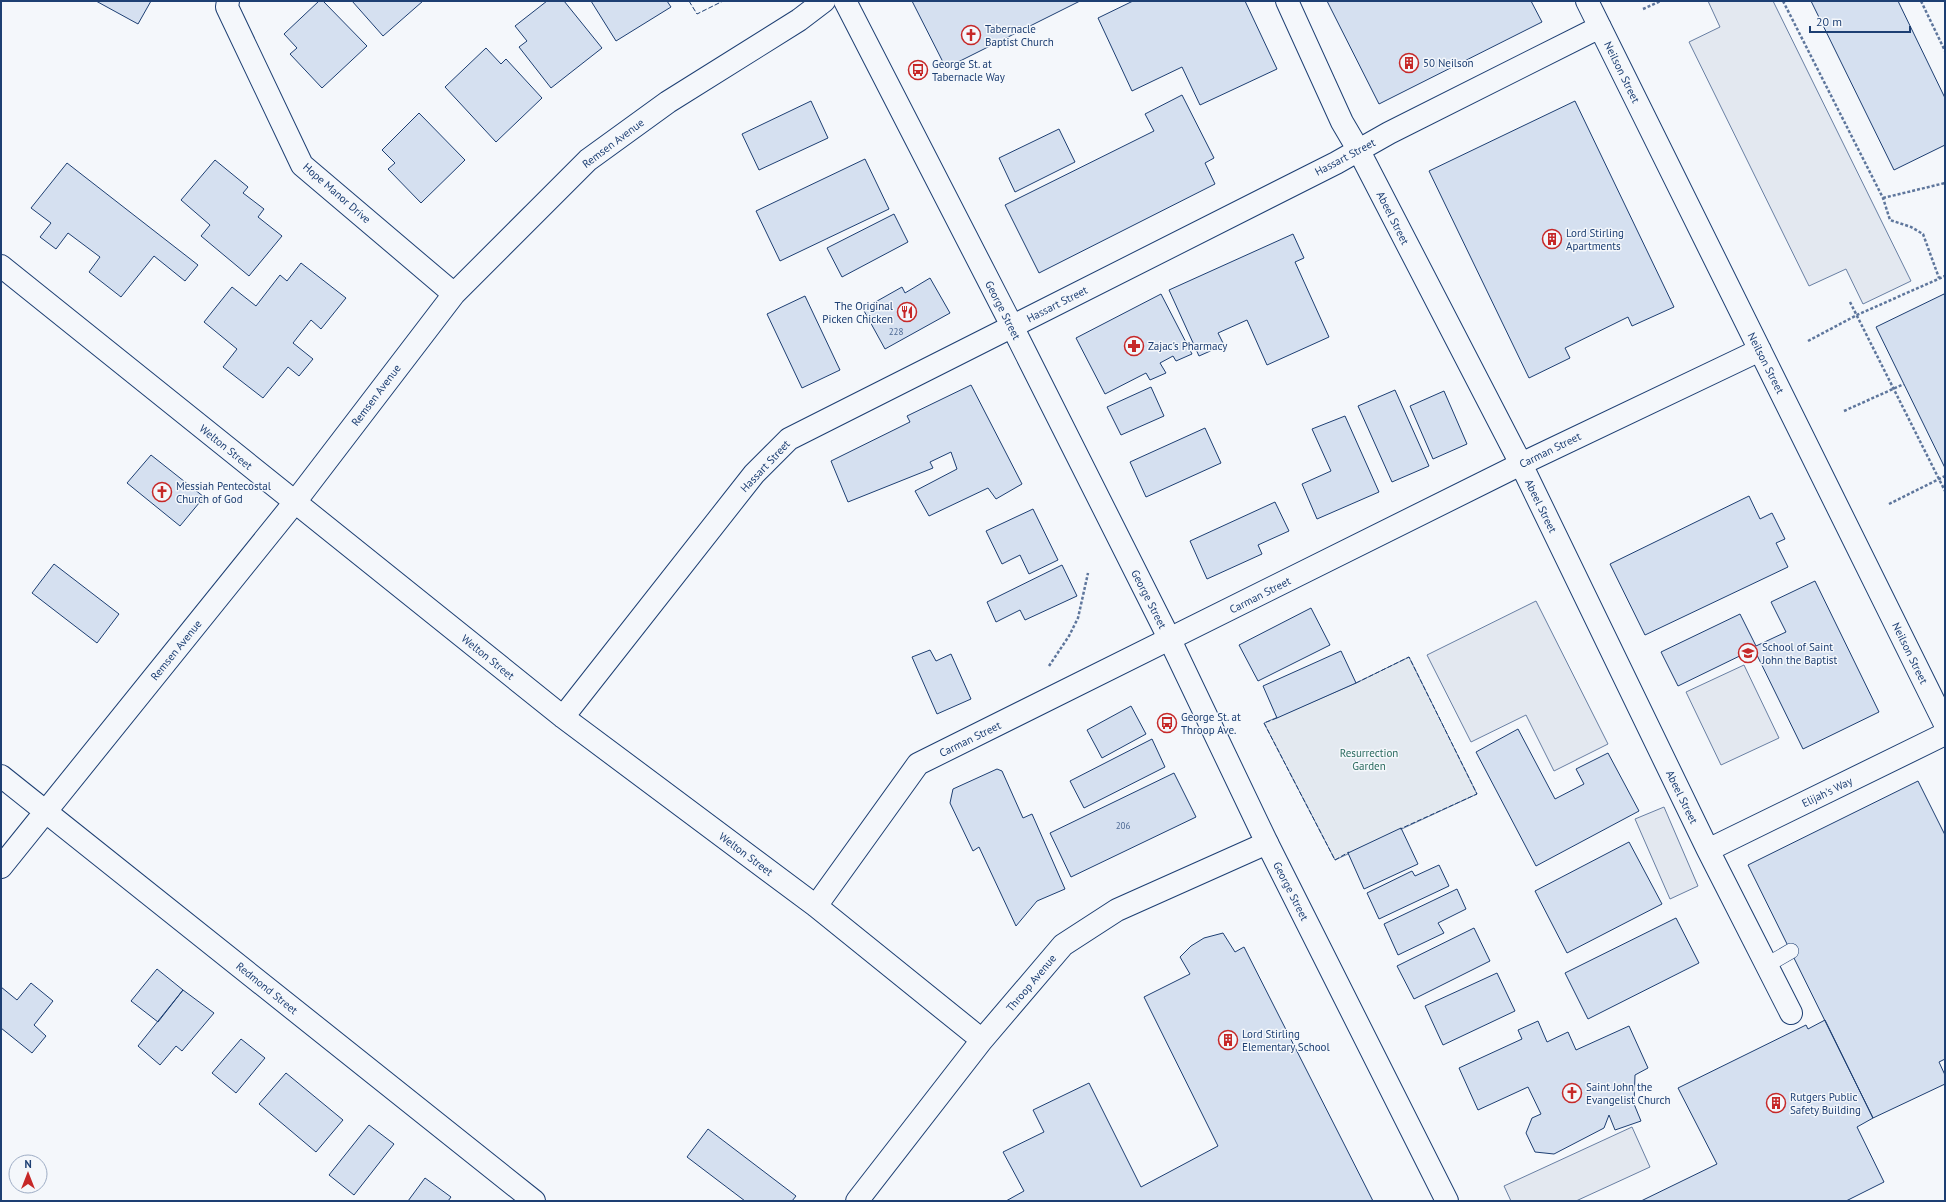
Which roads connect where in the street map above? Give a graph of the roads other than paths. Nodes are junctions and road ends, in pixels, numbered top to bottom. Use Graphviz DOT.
graph roads {
  1 [pos="228,1"];
  2 [pos="824,1"];
  3 [pos="845,1"];
  4 [pos="1287,1"];
  5 [pos="1587,1"];
  6 [pos="1600,27"];
  7 [pos="1359,151"];
  8 [pos="1,266"];
  9 [pos="454,294"];
  10 [pos="1012,326"];
  11 [pos="1760,350"];
  12 [pos="1520,464"];
  13 [pos="295,502"];
  14 [pos="1170,640"];
  15 [pos="563,717"];
  16 [pos="1945,724"];
  17 [pos="1945,734"];
  18 [pos="1,776"];
  19 [pos="46,812"];
  20 [pos="1267,843"];
  21 [pos="1708,850"];
  22 [pos="1,867"];
  23 [pos="816,906"];
  24 [pos="1791,951"];
  25 [pos="1767,965"];
  26 [pos="1791,1013"];
  27 [pos="982,1040"];
  28 [pos="534,1201"];
  29 [pos="857,1201"];
  30 [pos="1446,1201"];
  1 -- 9 [label="street, Hope Manor Drive"];
  2 -- 9 [label="street, Remsen Avenue"];
  3 -- 10 [label="street, George Street"];
  4 -- 7 [label="street, Abeel Street"];
  5 -- 6 [label="street, Neilson Street"];
  6 -- 7 [label="street, Hassart Street"];
  6 -- 11 [label="street, Neilson Street"];
  7 -- 10 [label="street, Hassart Street"];
  7 -- 12 [label="street, Abeel Street"];
  8 -- 13 [label="street, Welton Street"];
  9 -- 13 [label="street, Remsen Avenue"];
  10 -- 14 [label="street, George Street"];
  10 -- 15 [label="street, Hassart Street"];
  11 -- 12 [label="street, Carman Street"];
  11 -- 16 [label="street, Neilson Street"];
  12 -- 14 [label="street, Carman Street"];
  12 -- 21 [label="street, Abeel Street"];
  13 -- 15 [label="street, Welton Street"];
  13 -- 19 [label="street, Remsen Avenue"];
  14 -- 20 [label="street, George Street"];
  14 -- 23 [label="street, Carman Street"];
  15 -- 23 [label="street, Welton Street"];
  17 -- 21 [label="street, Elijah's Way"];
  18 -- 19 [label="street, Redmond Street"];
  19 -- 22 [label="street, Remsen Avenue"];
  19 -- 28 [label="street, Redmond Street"];
  20 -- 27 [label="street, Throop Avenue"];
  20 -- 30 [label="street, George Street"];
  21 -- 25 [label="street, Abeel Street"];
  23 -- 27 [label="street, Welton Street"];
  24 -- 25 [label="lane"];
  25 -- 26 [label="street, Abeel Street"];
  27 -- 29 [label="street, Throop Avenue"];
}
